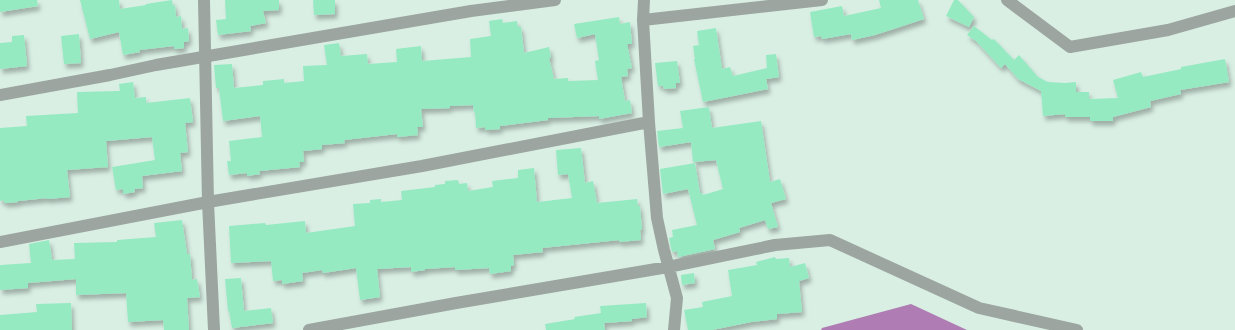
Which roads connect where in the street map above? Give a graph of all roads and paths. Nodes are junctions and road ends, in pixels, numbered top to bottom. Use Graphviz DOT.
graph roads {
  1 [pos="204,0"];
  2 [pos="554,0"];
  3 [pos="644,0"];
  4 [pos="822,0"];
  5 [pos="1007,0"];
  6 [pos="470,5"];
  7 [pos="1235,11"];
  8 [pos="643,20"];
  9 [pos="205,57"];
  10 [pos="0,95"];
  11 [pos="649,122"];
  12 [pos="208,202"];
  13 [pos="0,242"];
  14 [pos="668,267"];
  15 [pos="214,330"];
  16 [pos="309,330"];
  17 [pos="674,330"];
  18 [pos="1077,330"];
  1 -- 9 [label="street"];
  2 -- 6 [label="street"];
  3 -- 8 [label="street"];
  4 -- 8 [label="street"];
  5 -- 7 [label="street"];
  6 -- 9 [label="street"];
  8 -- 11 [label="street"];
  9 -- 10 [label="street"];
  9 -- 12 [label="street"];
  11 -- 12 [label="street"];
  11 -- 14 [label="street"];
  12 -- 13 [label="street"];
  12 -- 15 [label="street"];
  14 -- 16 [label="street"];
  14 -- 17 [label="street"];
  14 -- 18 [label="street"];
}
